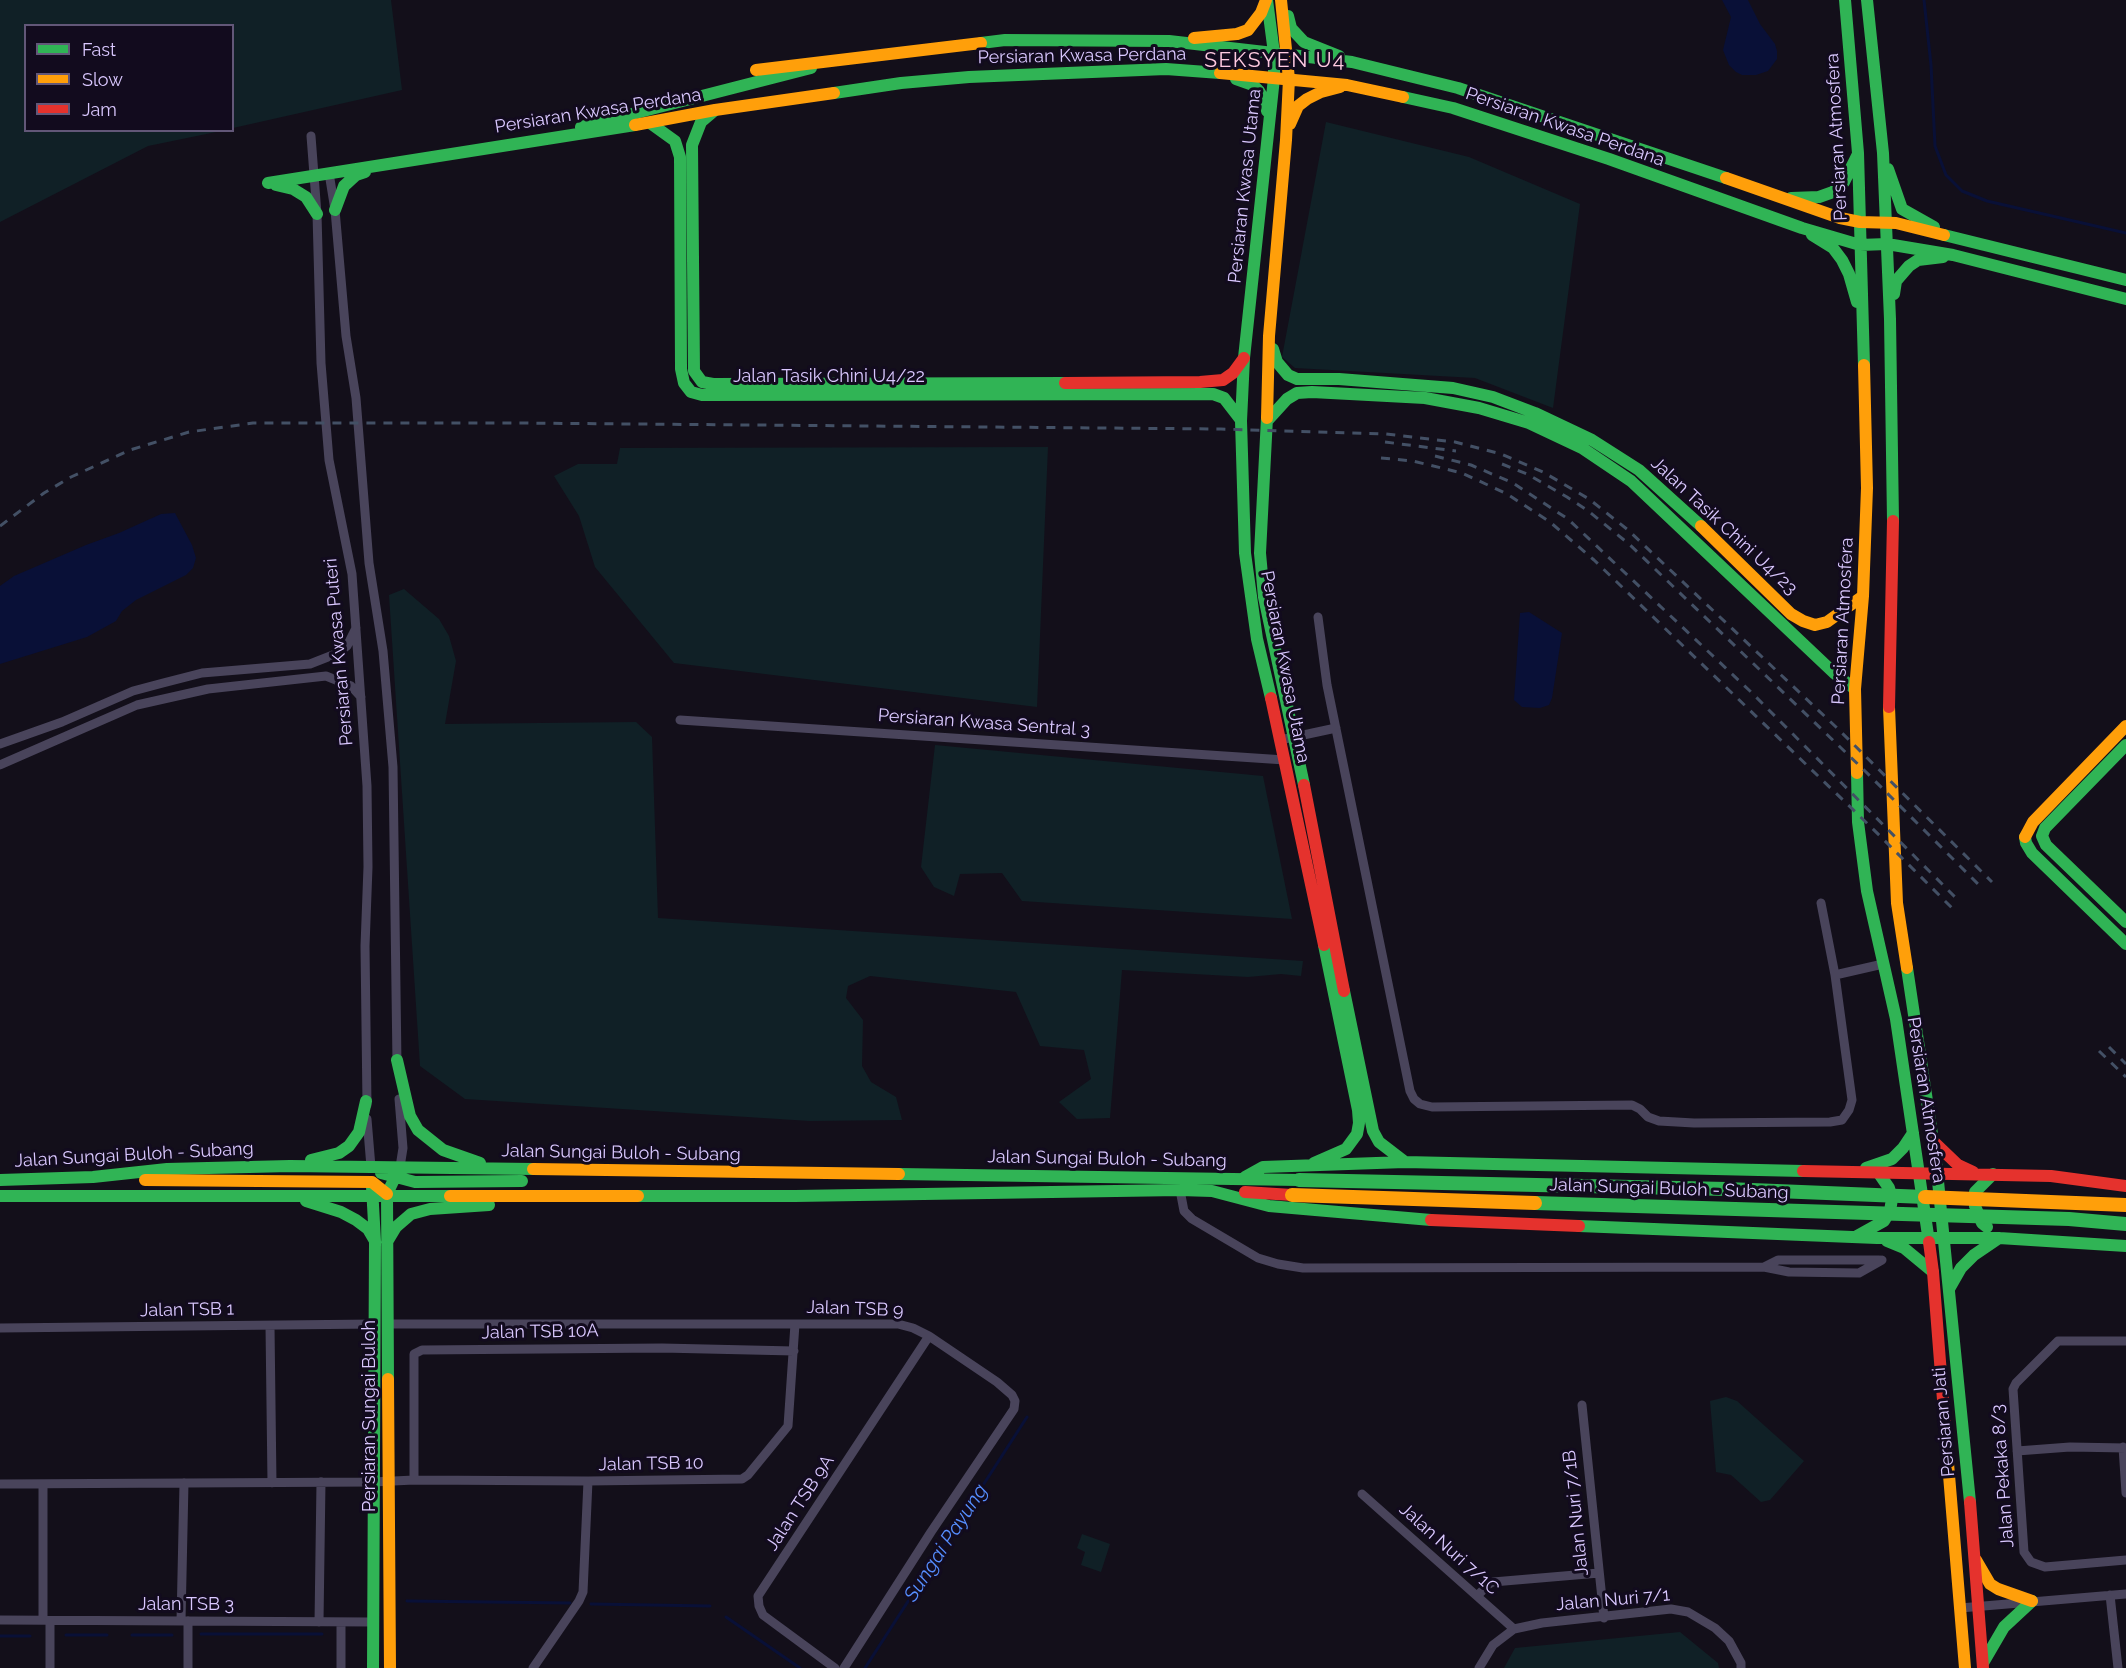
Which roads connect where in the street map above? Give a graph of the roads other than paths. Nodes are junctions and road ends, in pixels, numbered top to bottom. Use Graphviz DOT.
graph roads {
  1 [pos="1266,0"];
  2 [pos="1283,0"];
  3 [pos="1845,0"];
  4 [pos="1867,0"];
  5 [pos="1168,41"];
  6 [pos="1281,54"];
  7 [pos="836,60"];
  8 [pos="1352,62"];
  9 [pos="756,70"];
  10 [pos="1219,73"];
  11 [pos="1274,78"];
  12 [pos="1289,79"];
  13 [pos="1347,85"];
  14 [pos="715,110"];
  15 [pos="650,123"];
  16 [pos="311,136"];
  17 [pos="1268,136"];
  18 [pos="1286,140"];
  19 [pos="530,141"];
  20 [pos="1858,153"];
  21 [pos="1883,153"];
  22 [pos="394,163"];
  23 [pos="329,173"];
  24 [pos="314,176"];
  25 [pos="1780,198"];
  26 [pos="335,210"];
  27 [pos="317,214"];
  28 [pos="1860,222"];
  29 [pos="1886,223"];
  30 [pos="1802,228"];
  31 [pos="1954,236"];
  32 [pos="1887,244"];
  33 [pos="1860,245"];
  34 [pos="1953,255"];
  35 [pos="2126,280"];
  36 [pos="2126,299"];
  37 [pos="1890,319"];
  38 [pos="1863,321"];
  39 [pos="1269,336"];
  40 [pos="1244,358"];
  41 [pos="702,382"];
  42 [pos="691,392"];
  43 [pos="1268,420"];
  44 [pos="1242,421"];
  45 [pos="1863,596"];
  46 [pos="1318,617"];
  47 [pos="357,628"];
  48 [pos="1855,689"];
  49 [pos="361,697"];
  50 [pos="680,720"];
  51 [pos="2126,726"];
  52 [pos="1336,728"];
  53 [pos="1295,737"];
  54 [pos="1280,740"];
  55 [pos="0,744"];
  56 [pos="2126,746"];
  57 [pos="1285,760"];
  58 [pos="0,765"];
  59 [pos="2042,836"];
  60 [pos="2025,837"];
  61 [pos="1821,903"];
  62 [pos="2126,922"];
  63 [pos="2126,944"];
  64 [pos="1883,964"];
  65 [pos="1835,975"];
  66 [pos="397,1060"];
  67 [pos="366,1101"];
  68 [pos="1913,1133"];
  69 [pos="1934,1142"];
  70 [pos="1405,1162"];
  71 [pos="1310,1165"];
  72 [pos="290,1166"];
  73 [pos="371,1167"];
  74 [pos="508,1169"];
  75 [pos="397,1172"];
  76 [pos="1851,1172"];
  77 [pos="1878,1172"];
  78 [pos="1919,1173"];
  79 [pos="1937,1173"];
  80 [pos="1978,1174"];
  81 [pos="1993,1174"];
  82 [pos="93,1177"];
  83 [pos="1242,1178"];
  84 [pos="0,1179"];
  85 [pos="2126,1186"];
  86 [pos="377,1190"];
  87 [pos="1180,1190"];
  88 [pos="1212,1191"];
  89 [pos="882,1194"];
  90 [pos="599,1195"];
  91 [pos="0,1196"];
  92 [pos="291,1197"];
  93 [pos="2126,1205"];
  94 [pos="2126,1224"];
  95 [pos="1855,1237"];
  96 [pos="1944,1237"];
  97 [pos="1877,1238"];
  98 [pos="1928,1238"];
  99 [pos="1999,1238"];
  100 [pos="381,1242"];
  101 [pos="2126,1246"];
  102 [pos="1764,1266"];
  103 [pos="1933,1272"];
  104 [pos="1949,1289"];
  105 [pos="381,1324"];
  106 [pos="795,1324"];
  107 [pos="270,1326"];
  108 [pos="0,1328"];
  109 [pos="929,1336"];
  110 [pos="2126,1341"];
  111 [pos="794,1351"];
  112 [pos="1582,1405"];
  113 [pos="2124,1448"];
  114 [pos="2017,1450"];
  115 [pos="414,1480"];
  116 [pos="388,1481"];
  117 [pos="588,1481"];
  118 [pos="321,1482"];
  119 [pos="372,1482"];
  120 [pos="184,1483"];
  121 [pos="272,1483"];
  122 [pos="0,1484"];
  123 [pos="43,1484"];
  124 [pos="2126,1493"];
  125 [pos="1362,1494"];
  126 [pos="1973,1554"];
  127 [pos="2126,1560"];
  128 [pos="1599,1573"];
  129 [pos="2126,1594"];
  130 [pos="2110,1595"];
  131 [pos="1477,1596"];
  132 [pos="2032,1601"];
  133 [pos="1978,1607"];
  134 [pos="1960,1608"];
  135 [pos="1604,1618"];
  136 [pos="0,1620"];
  137 [pos="46,1621"];
  138 [pos="185,1621"];
  139 [pos="319,1622"];
  140 [pos="340,1622"];
  141 [pos="372,1622"];
  142 [pos="1514,1629"];
  143 [pos="1982,1666"];
  144 [pos="50,1668"];
  145 [pos="188,1668"];
  146 [pos="341,1668"];
  147 [pos="373,1668"];
  148 [pos="390,1668"];
  149 [pos="533,1668"];
  150 [pos="836,1668"];
  151 [pos="844,1668"];
  152 [pos="1479,1668"];
  153 [pos="1741,1668"];
  154 [pos="1965,1668"];
  155 [pos="2118,1668"];
  1 -- 5 [label="main road"];
  1 -- 6 [label="main road, Persiaran Kwasa Utama"];
  2 -- 6 [label="main road, Persiaran Kwasa Utama"];
  2 -- 8 [label="main road"];
  3 -- 20 [label="main road, Persiaran Atmosfera"];
  4 -- 21 [label="main road, Persiaran Atmosfera"];
  5 -- 6 [label="main road, Persiaran Kwasa Perdana"];
  5 -- 7 [label="main road, Persiaran Kwasa Perdana"];
  6 -- 8 [label="main road, Persiaran Kwasa Perdana"];
  6 -- 11 [label="main road, Persiaran Kwasa Utama"];
  6 -- 12 [label="main road, Persiaran Kwasa Utama"];
  7 -- 9 [label="main road, Persiaran Kwasa Perdana"];
  7 -- 19 [label="main road"];
  8 -- 25 [label="main road, Persiaran Kwasa Perdana"];
  10 -- 11 [label="main road, Persiaran Kwasa Perdana"];
  10 -- 14 [label="main road, Persiaran Kwasa Perdana"];
  10 -- 17 [label="main road"];
  11 -- 12 [label="main road, Persiaran Kwasa Perdana"];
  11 -- 17 [label="main road, Persiaran Kwasa Utama"];
  12 -- 13 [label="main road, Persiaran Kwasa Perdana"];
  12 -- 18 [label="main road, Persiaran Kwasa Utama"];
  13 -- 18 [label="main road"];
  13 -- 30 [label="main road, Persiaran Kwasa Perdana"];
  14 -- 15 [label="main road, Persiaran Kwasa Perdana"];
  14 -- 41 [label="main road"];
  15 -- 19 [label="main road, Persiaran Kwasa Perdana"];
  15 -- 42 [label="main road"];
  16 -- 24 [label="street, Persiaran Kwasa Puteri"];
  17 -- 40 [label="main road, Persiaran Kwasa Utama"];
  18 -- 39 [label="main road, Persiaran Kwasa Utama"];
  19 -- 22 [label="main road, Persiaran Kwasa Perdana"];
  20 -- 25 [label="main road"];
  20 -- 28 [label="main road, Persiaran Atmosfera"];
  21 -- 29 [label="main road, Persiaran Atmosfera"];
  21 -- 31 [label="main road"];
  22 -- 23 [label="main road, Persiaran Kwasa Perdana"];
  22 -- 26 [label="main road"];
  23 -- 24 [label="main road, Persiaran Kwasa Perdana"];
  23 -- 26 [label="street, Persiaran Kwasa Puteri"];
  24 -- 27 [label="street, Persiaran Kwasa Puteri"];
  24 -- 27 [label="main road, Persiaran Kwasa Perdana"];
  25 -- 28 [label="main road, Persiaran Kwasa Perdana"];
  26 -- 66 [label="street, Persiaran Kwasa Puteri"];
  27 -- 47 [label="street, Persiaran Kwasa Puteri"];
  28 -- 29 [label="main road, Persiaran Kwasa Perdana"];
  28 -- 33 [label="main road, Persiaran Atmosfera"];
  29 -- 31 [label="main road, Persiaran Kwasa Perdana"];
  29 -- 32 [label="main road, Persiaran Atmosfera"];
  30 -- 33 [label="main road, Persiaran Kwasa Perdana"];
  30 -- 38 [label="main road"];
  31 -- 35 [label="main road, Persiaran Kwasa Perdana"];
  32 -- 33 [label="main road, Persiaran Kwasa Perdana"];
  32 -- 34 [label="main road, Persiaran Kwasa Perdana"];
  32 -- 37 [label="main road, Persiaran Atmosfera"];
  33 -- 38 [label="main road, Persiaran Atmosfera"];
  34 -- 36 [label="main road, Persiaran Kwasa Perdana"];
  34 -- 37 [label="main road"];
  37 -- 69 [label="main road, Persiaran Atmosfera"];
  38 -- 45 [label="main road, Persiaran Atmosfera"];
  39 -- 43 [label="main road, Persiaran Kwasa Utama"];
  39 -- 45 [label="main road, Jalan Tasik Chini U4/23"];
  40 -- 41 [label="main road, Jalan Tasik Chini U4/22"];
  40 -- 44 [label="main road, Persiaran Kwasa Utama"];
  41 -- 42 [label="main road"];
  42 -- 44 [label="main road, Jalan Tasik Chini U4/22"];
  43 -- 48 [label="main road, Jalan Tasik Chini U4/23"];
  43 -- 53 [label="main road, Persiaran Kwasa Utama"];
  44 -- 54 [label="main road, Persiaran Kwasa Utama"];
  45 -- 48 [label="main road, Persiaran Atmosfera"];
  46 -- 52 [label="street"];
  47 -- 49 [label="street, Persiaran Kwasa Puteri"];
  47 -- 55 [label="street"];
  48 -- 64 [label="main road, Persiaran Atmosfera"];
  49 -- 58 [label="street"];
  49 -- 67 [label="street, Persiaran Kwasa Puteri"];
  50 -- 57 [label="street, Persiaran Kwasa Sentral 3"];
  51 -- 60 [label="main road"];
  52 -- 53 [label="street"];
  52 -- 65 [label="street"];
  53 -- 54 [label="street"];
  53 -- 70 [label="main road, Persiaran Kwasa Utama"];
  54 -- 57 [label="main road, Persiaran Kwasa Utama"];
  56 -- 59 [label="main road"];
  57 -- 71 [label="main road, Persiaran Kwasa Utama"];
  59 -- 60 [label="main road"];
  59 -- 62 [label="main road"];
  60 -- 63 [label="main road"];
  61 -- 65 [label="street"];
  64 -- 65 [label="street"];
  64 -- 68 [label="main road, Persiaran Atmosfera"];
  66 -- 74 [label="main road"];
  66 -- 75 [label="street, Persiaran Kwasa Puteri"];
  67 -- 72 [label="main road"];
  67 -- 73 [label="street, Persiaran Kwasa Puteri"];
  68 -- 76 [label="main road"];
  68 -- 78 [label="main road, Persiaran Atmosfera"];
  69 -- 79 [label="main road, Persiaran Atmosfera"];
  69 -- 80 [label="main road"];
  70 -- 71 [label="main road, Jalan Sungai Buloh - Subang"];
  70 -- 76 [label="main road, Jalan Sungai Buloh - Subang"];
  71 -- 83 [label="main road, Jalan Sungai Buloh - Subang"];
  72 -- 73 [label="main road, Jalan Sungai Buloh - Subang"];
  72 -- 82 [label="main road, Jalan Sungai Buloh - Subang"];
  73 -- 75 [label="main road"];
  73 -- 86 [label="main road, Persiaran Sungai Buloh"];
  74 -- 75 [label="main road, Jalan Sungai Buloh - Subang"];
  74 -- 83 [label="main road, Jalan Sungai Buloh - Subang"];
  75 -- 86 [label="main road, Persiaran Sungai Buloh"];
  75 -- 89 [label="main road"];
  76 -- 77 [label="main road, Jalan Sungai Buloh - Subang"];
  77 -- 78 [label="main road, Jalan Sungai Buloh - Subang"];
  77 -- 95 [label="main road"];
  78 -- 79 [label="main road, Jalan Sungai Buloh - Subang"];
  78 -- 98 [label="main road, Persiaran Atmosfera"];
  79 -- 80 [label="main road, Jalan Sungai Buloh - Subang"];
  79 -- 96 [label="main road, Persiaran Jati"];
  80 -- 81 [label="main road, Jalan Sungai Buloh - Subang"];
  81 -- 85 [label="main road, Jalan Sungai Buloh - Subang"];
  81 -- 99 [label="main road"];
  82 -- 84 [label="main road, Jalan Sungai Buloh - Subang"];
  82 -- 86 [label="main road"];
  83 -- 93 [label="main road, Jalan Sungai Buloh - Subang, bridge"];
  86 -- 90 [label="main road, Jalan Sungai Buloh - Subang"];
  86 -- 92 [label="main road, Jalan Sungai Buloh - Subang"];
  86 -- 100 [label="main road, Persiaran Sungai Buloh"];
  87 -- 88 [label="main road, Jalan Sungai Buloh - Subang"];
  87 -- 89 [label="main road, Jalan Sungai Buloh - Subang"];
  87 -- 102 [label="street"];
  88 -- 94 [label="main road, Jalan Sungai Buloh - Subang, bridge"];
  88 -- 95 [label="main road, Jalan Sungai Buloh - Subang"];
  89 -- 90 [label="main road, Jalan Sungai Buloh - Subang"];
  90 -- 100 [label="main road"];
  91 -- 92 [label="main road, Jalan Sungai Buloh - Subang"];
  92 -- 100 [label="main road"];
  95 -- 97 [label="main road, Jalan Sungai Buloh - Subang"];
  96 -- 98 [label="main road, Jalan Sungai Buloh - Subang"];
  96 -- 99 [label="main road, Jalan Sungai Buloh - Subang"];
  96 -- 104 [label="main road, Persiaran Jati"];
  97 -- 98 [label="main road, Jalan Sungai Buloh - Subang"];
  97 -- 103 [label="main road, Jalan Sungai Buloh - Subang"];
  98 -- 103 [label="main road, Persiaran Jati"];
  99 -- 101 [label="main road, Jalan Sungai Buloh - Subang"];
  99 -- 104 [label="main road"];
  100 -- 105 [label="main road, Persiaran Sungai Buloh"];
  102 -- 102 [label="street"];
  103 -- 134 [label="main road, Persiaran Jati"];
  104 -- 126 [label="main road, Persiaran Jati"];
  105 -- 106 [label="street, Jalan TSB 9"];
  105 -- 107 [label="street, Jalan TSB 1"];
  105 -- 116 [label="main road, Persiaran Sungai Buloh"];
  105 -- 119 [label="main road, Persiaran Sungai Buloh"];
  106 -- 109 [label="street, Jalan TSB 9"];
  106 -- 111 [label="street, Jalan TSB 10"];
  107 -- 108 [label="street, Jalan TSB 1"];
  107 -- 121 [label="street"];
  109 -- 150 [label="street, Jalan TSB 9A"];
  109 -- 151 [label="street, Jalan TSB 9"];
  110 -- 114 [label="street, Jalan Pekaka 8/3"];
  111 -- 115 [label="street, Jalan TSB 10A"];
  111 -- 117 [label="street, Jalan TSB 10"];
  112 -- 128 [label="street, Jalan Nuri 7/1B"];
  113 -- 114 [label="street"];
  113 -- 124 [label="street"];
  114 -- 127 [label="street, Jalan Pekaka 8/3"];
  115 -- 116 [label="street, Jalan TSB 10"];
  115 -- 117 [label="street, Jalan TSB 10"];
  116 -- 119 [label="street, Jalan TSB 10"];
  116 -- 148 [label="main road, Persiaran Sungai Buloh"];
  117 -- 149 [label="street"];
  118 -- 119 [label="street, Jalan TSB 10"];
  118 -- 121 [label="street, Jalan TSB 10"];
  118 -- 139 [label="street"];
  119 -- 141 [label="main road, Persiaran Sungai Buloh"];
  120 -- 121 [label="street, Jalan TSB 10"];
  120 -- 123 [label="street, Jalan TSB 10"];
  120 -- 138 [label="street"];
  122 -- 123 [label="street, Jalan TSB 10"];
  123 -- 137 [label="street"];
  125 -- 131 [label="street, Jalan Nuri 7/1C"];
  126 -- 132 [label="main road"];
  126 -- 133 [label="main road, Persiaran Jati"];
  128 -- 131 [label="street"];
  128 -- 135 [label="street, Jalan Nuri 7/1B"];
  129 -- 130 [label="street"];
  130 -- 132 [label="street"];
  130 -- 155 [label="street"];
  131 -- 142 [label="street, Jalan Nuri 7/1C"];
  132 -- 133 [label="street"];
  132 -- 143 [label="main road"];
  133 -- 134 [label="street"];
  133 -- 143 [label="main road, Persiaran Jati"];
  134 -- 154 [label="main road, Persiaran Jati"];
  135 -- 142 [label="street, Jalan Nuri 7/1"];
  135 -- 153 [label="street, Jalan Nuri 7/1"];
  136 -- 137 [label="street, Jalan TSB 3"];
  137 -- 138 [label="street, Jalan TSB 3"];
  137 -- 144 [label="street"];
  138 -- 139 [label="street, Jalan TSB 3"];
  138 -- 145 [label="street"];
  139 -- 140 [label="street, Jalan TSB 3"];
  140 -- 141 [label="street, Jalan TSB 3"];
  140 -- 146 [label="street"];
  141 -- 147 [label="main road, Persiaran Sungai Buloh"];
  142 -- 152 [label="street, Jalan Nuri 7/1"];
}
